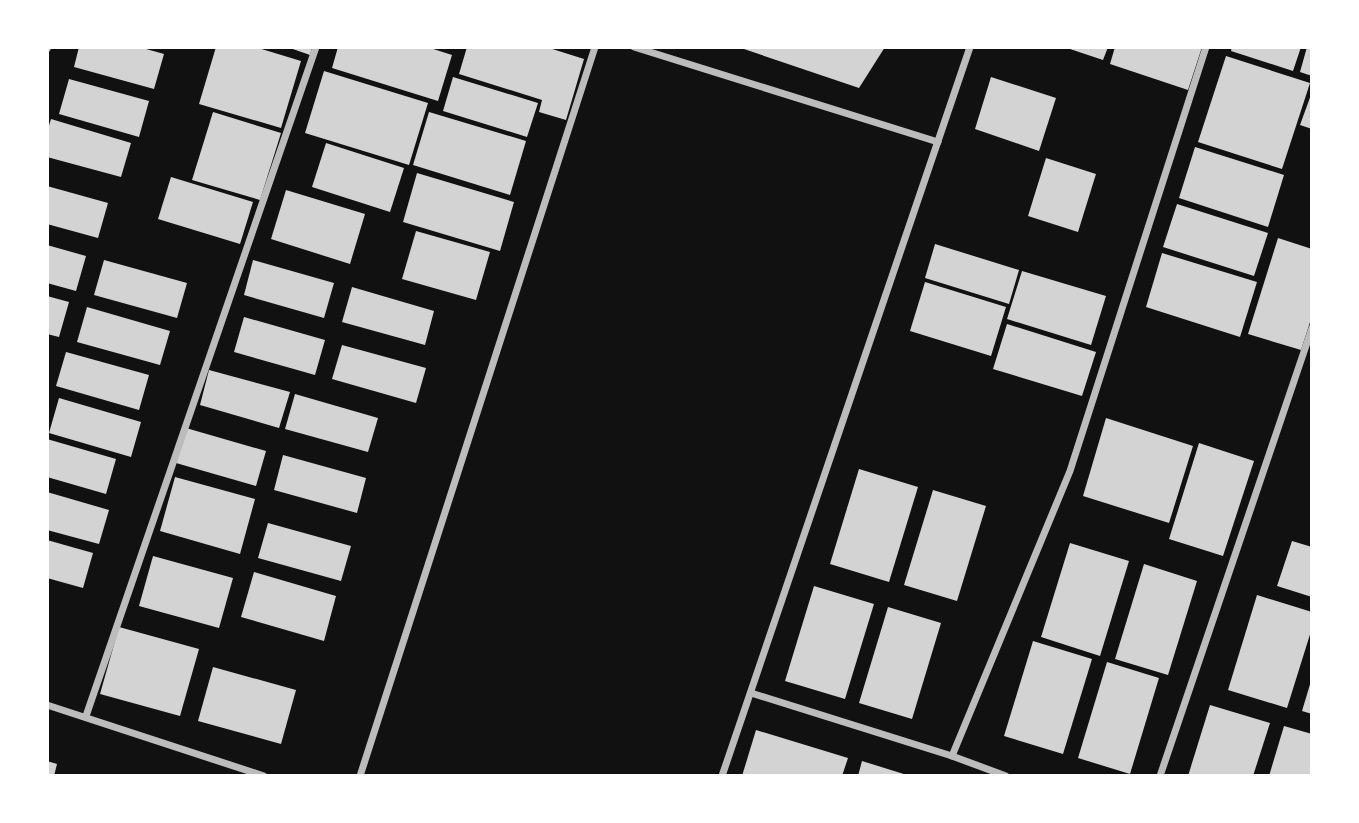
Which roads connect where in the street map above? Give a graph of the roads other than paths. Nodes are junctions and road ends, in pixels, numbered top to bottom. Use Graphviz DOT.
graph roads {
  1 [pos="316,47"];
  2 [pos="595,47"];
  3 [pos="634,47"];
  4 [pos="970,47"];
  5 [pos="1206,47"];
  6 [pos="937,142"];
  7 [pos="1312,328"];
  8 [pos="751,693"];
  9 [pos="47,705"];
  10 [pos="86,716"];
  11 [pos="952,756"];
  12 [pos="983,772"];
  13 [pos="264,776"];
  14 [pos="360,776"];
  15 [pos="722,776"];
  16 [pos="1006,776"];
  17 [pos="1160,776"];
  1 -- 10 [label="street"];
  2 -- 14 [label="street"];
  3 -- 6 [label="street"];
  4 -- 6 [label="street"];
  5 -- 11 [label="street"];
  6 -- 8 [label="street"];
  7 -- 17 [label="street"];
  8 -- 11 [label="street"];
  8 -- 15 [label="street"];
  9 -- 10 [label="street"];
  10 -- 13 [label="street"];
  11 -- 12 [label="street"];
  12 -- 16 [label="street"];
}
